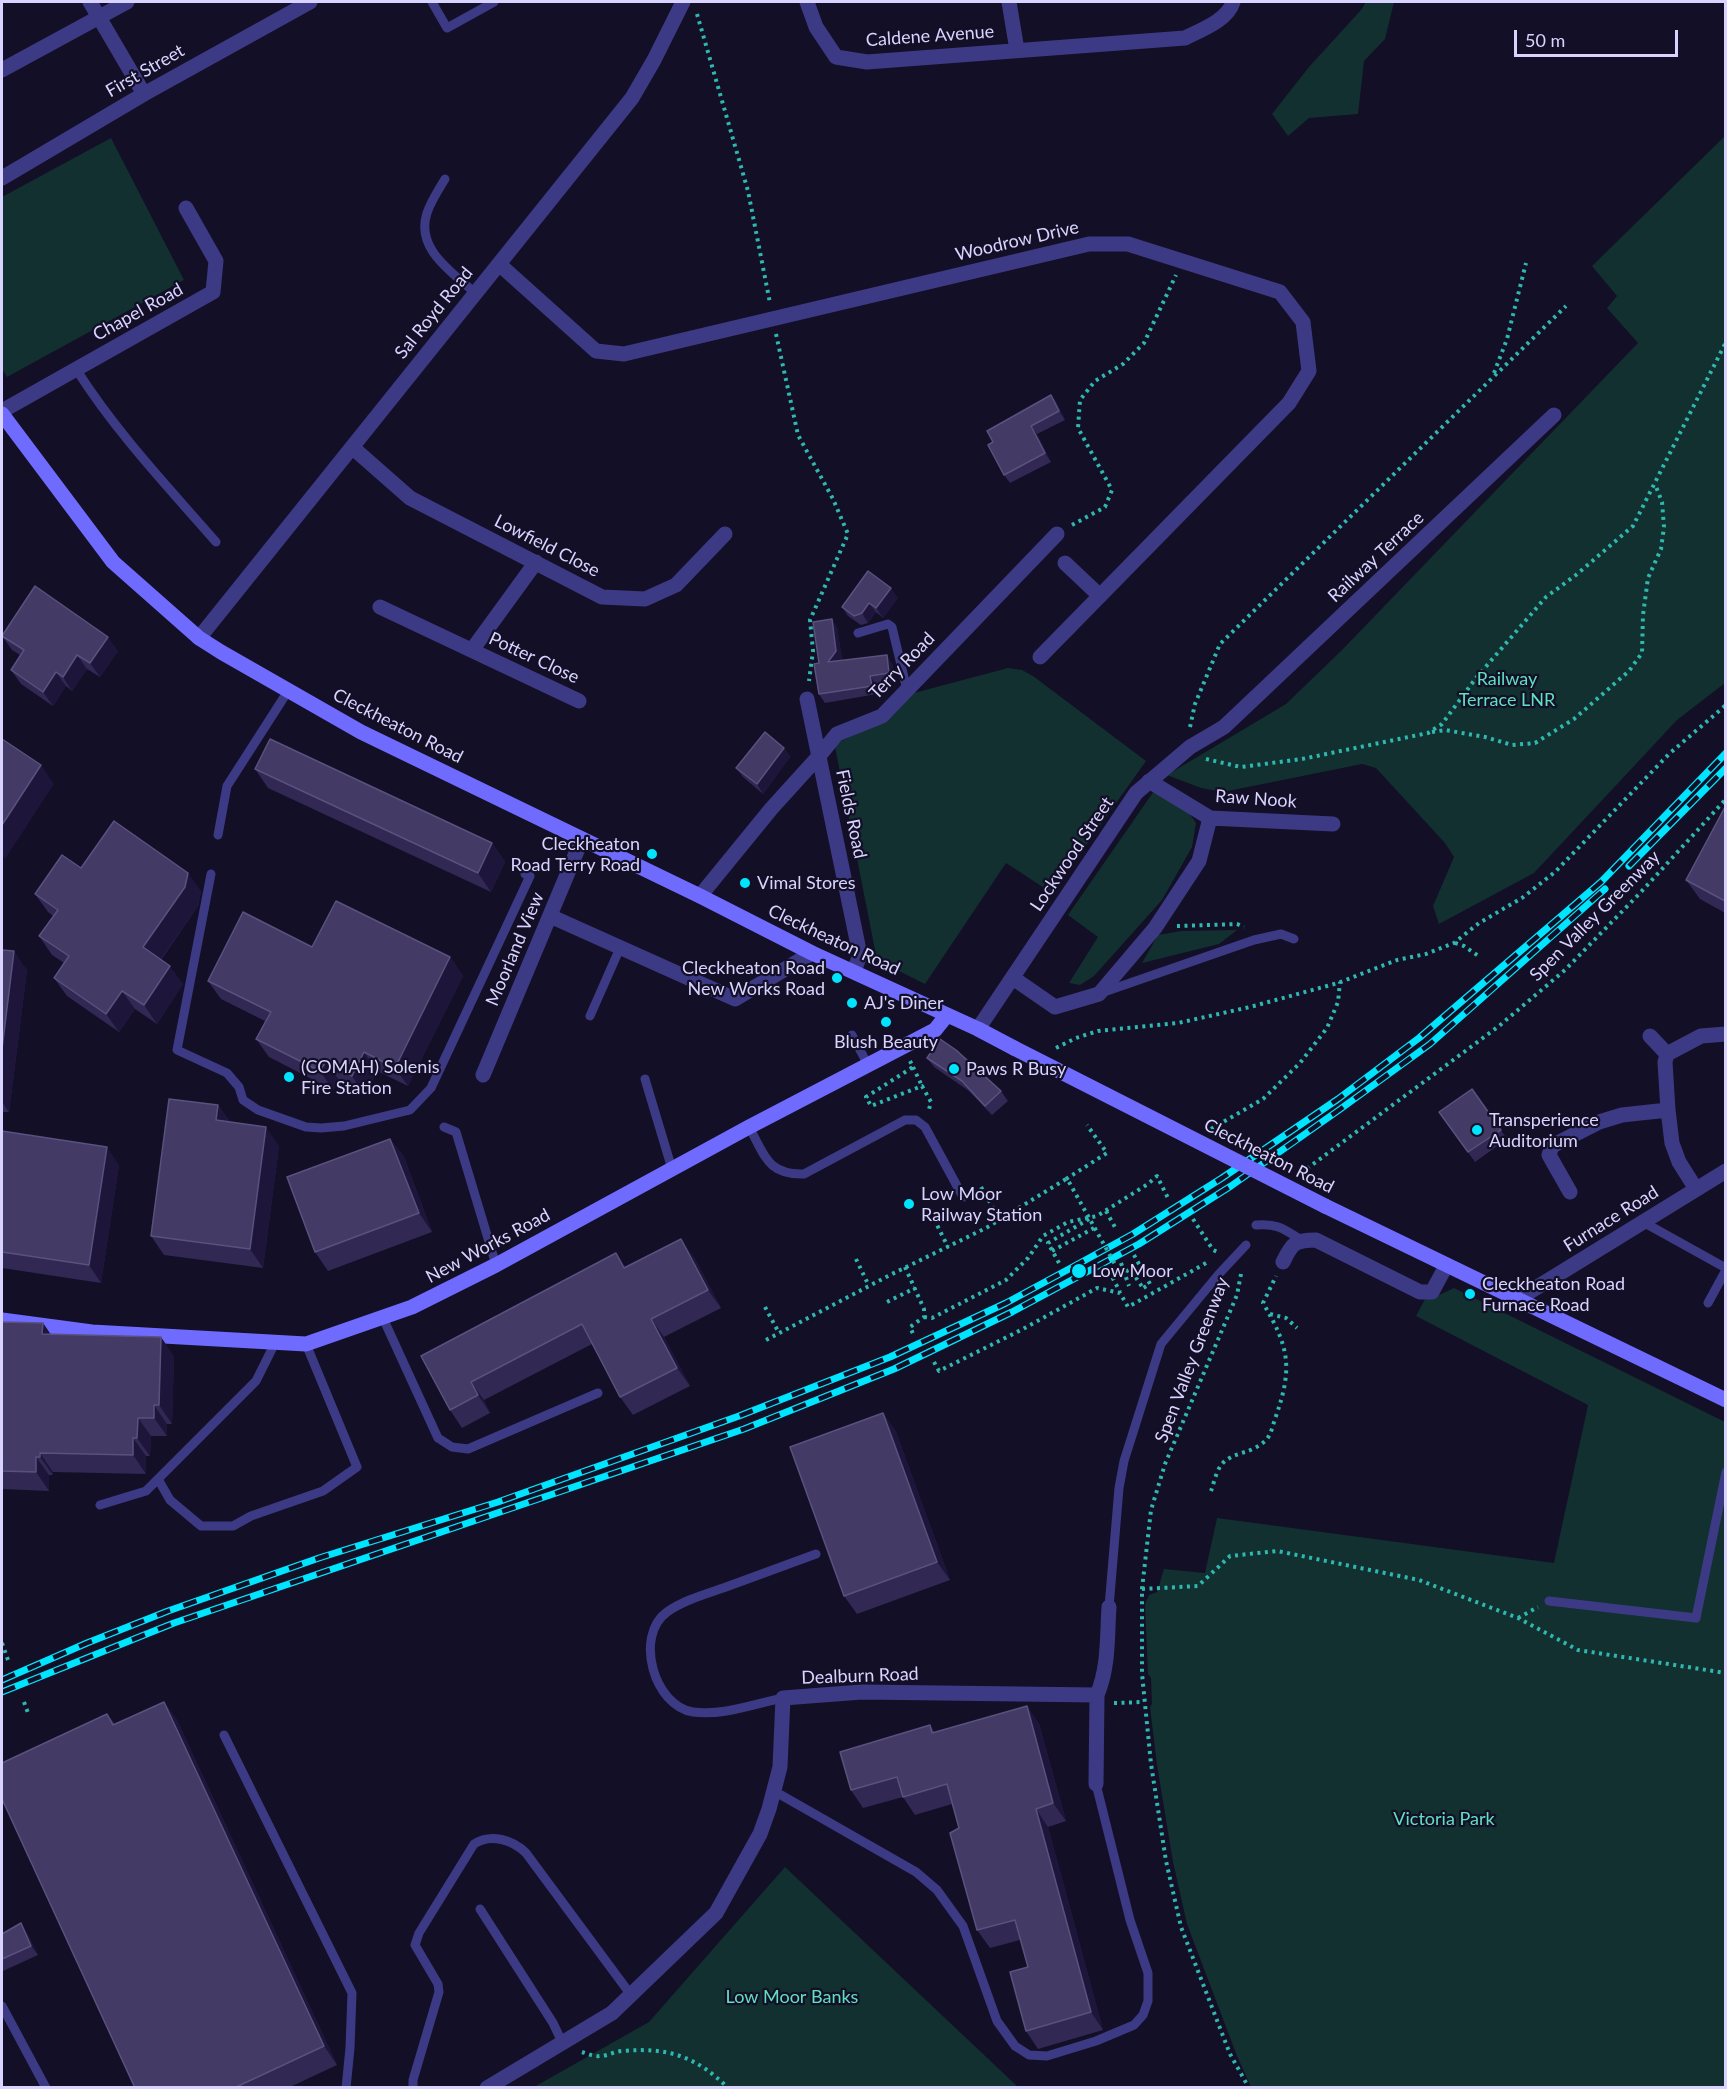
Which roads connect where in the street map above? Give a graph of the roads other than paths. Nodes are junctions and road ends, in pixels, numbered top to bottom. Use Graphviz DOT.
graph roads {
  1 [pos="90,2"];
  2 [pos="127,2"];
  3 [pos="310,2"];
  4 [pos="432,2"];
  5 [pos="494,2"];
  6 [pos="683,2"];
  7 [pos="807,2"];
  8 [pos="1009,2"];
  9 [pos="1233,2"];
  10 [pos="99,18"];
  11 [pos="1017,50"];
  12 [pos="2,70"];
  13 [pos="144,94"];
  14 [pos="2,178"];
  15 [pos="445,179"];
  16 [pos="186,208"];
  17 [pos="499,264"];
  18 [pos="476,293"];
  19 [pos="76,369"];
  20 [pos="2,413"];
  21 [pos="1554,415"];
  22 [pos="352,447"];
  23 [pos="725,534"];
  24 [pos="1057,534"];
  25 [pos="216,542"];
  26 [pos="536,562"];
  27 [pos="1065,563"];
  28 [pos="1100,596"];
  29 [pos="380,607"];
  30 [pos="858,633"];
  31 [pos="199,638"];
  32 [pos="472,650"];
  33 [pos="1040,657"];
  34 [pos="907,690"];
  35 [pos="288,691"];
  36 [pos="807,699"];
  37 [pos="579,701"];
  38 [pos="1224,727"];
  39 [pos="819,756"];
  40 [pos="1149,781"];
  41 [pos="1210,818"];
  42 [pos="1333,824"];
  43 [pos="218,835"];
  44 [pos="582,839"];
  45 [pos="211,874"];
  46 [pos="525,874"];
  47 [pos="700,896"];
  48 [pos="550,916"];
  49 [pos="1294,939"];
  50 [pos="620,948"];
  51 [pos="812,953"];
  52 [pos="854,971"];
  53 [pos="1013,978"];
  54 [pos="1099,994"];
  55 [pos="947,1015"];
  56 [pos="590,1016"];
  57 [pos="978,1029"];
  58 [pos="1725,1034"];
  59 [pos="852,1035"];
  60 [pos="1650,1036"];
  61 [pos="1667,1054"];
  62 [pos="868,1065"];
  63 [pos="483,1075"];
  64 [pos="645,1079"];
  65 [pos="1668,1110"];
  66 [pos="444,1127"];
  67 [pos="749,1127"];
  68 [pos="672,1169"];
  69 [pos="1725,1171"];
  70 [pos="1696,1189"];
  71 [pos="1570,1192"];
  72 [pos="963,1197"];
  73 [pos="1643,1222"];
  74 [pos="1256,1225"];
  75 [pos="1301,1240"];
  76 [pos="1246,1245"];
  77 [pos="1283,1262"];
  78 [pos="496,1265"];
  79 [pos="1446,1266"];
  80 [pos="1725,1269"];
  81 [pos="1518,1299"];
  82 [pos="1708,1303"];
  83 [pos="383,1318"];
  84 [pos="2,1320"];
  85 [pos="275,1343"];
  86 [pos="306,1344"];
  87 [pos="598,1393"];
  88 [pos="1725,1400"];
  89 [pos="1725,1472"];
  90 [pos="158,1479"];
  91 [pos="100,1505"];
  92 [pos="816,1554"];
  93 [pos="1549,1601"];
  94 [pos="1109,1607"];
  95 [pos="1097,1695"];
  96 [pos="783,1698"];
  97 [pos="224,1735"];
  98 [pos="1096,1784"];
  99 [pos="774,1791"];
  100 [pos="480,1909"];
  101 [pos="631,1995"];
  102 [pos="2,2006"];
  103 [pos="562,2042"];
  104 [pos="46,2088"];
  105 [pos="346,2088"];
  106 [pos="413,2088"];
  107 [pos="487,2088"];
  1 -- 10 [label="street"];
  2 -- 10 [label="street"];
  3 -- 13 [label="street, First Street"];
  4 -- 5 [label="lane"];
  6 -- 17 [label="street, Sal Royd Road"];
  7 -- 11 [label="street, Caldene Avenue"];
  8 -- 11 [label="street, Caldene Avenue"];
  9 -- 11 [label="street, Caldene Avenue"];
  10 -- 12 [label="street"];
  10 -- 13 [label="street"];
  13 -- 14 [label="street, First Street"];
  15 -- 18 [label="lane"];
  16 -- 19 [label="street, Chapel Road"];
  17 -- 18 [label="street, Sal Royd Road"];
  17 -- 28 [label="street, Woodrow Drive"];
  18 -- 22 [label="street, Sal Royd Road"];
  19 -- 20 [label="street, Chapel Road"];
  19 -- 25 [label="lane"];
  20 -- 31 [label="street, Cleckheaton Road"];
  21 -- 38 [label="street, Railway Terrace"];
  22 -- 26 [label="street, Lowfield Close"];
  22 -- 31 [label="street, Sal Royd Road"];
  23 -- 26 [label="street, Lowfield Close"];
  24 -- 34 [label="street, Terry Road"];
  26 -- 32 [label="street, Potter Close"];
  27 -- 28 [label="street"];
  28 -- 33 [label="street, Woodrow Drive"];
  29 -- 32 [label="street, Potter Close"];
  30 -- 34 [label="lane"];
  31 -- 35 [label="street, Cleckheaton Road"];
  32 -- 37 [label="street, Potter Close"];
  34 -- 39 [label="street, Terry Road"];
  35 -- 43 [label="lane"];
  35 -- 44 [label="street, Cleckheaton Road"];
  36 -- 39 [label="street, Fields Road"];
  38 -- 40 [label="street, Lockwood Street"];
  39 -- 47 [label="street, Terry Road"];
  39 -- 52 [label="street, Fields Road"];
  40 -- 41 [label="street, Raw Nook"];
  40 -- 53 [label="street, Lockwood Street"];
  41 -- 42 [label="street, Raw Nook"];
  41 -- 54 [label="street"];
  44 -- 47 [label="street, Cleckheaton Road"];
  44 -- 48 [label="street, Moorland View"];
  45 -- 46 [label="lane"];
  47 -- 51 [label="street, Cleckheaton Road"];
  48 -- 50 [label="street"];
  48 -- 63 [label="street, Moorland View"];
  49 -- 54 [label="lane"];
  50 -- 51 [label="street"];
  50 -- 56 [label="lane"];
  51 -- 52 [label="street, Cleckheaton Road"];
  52 -- 55 [label="street, Cleckheaton Road"];
  53 -- 54 [label="street"];
  53 -- 57 [label="street, Lockwood Street"];
  55 -- 57 [label="street, Cleckheaton Road"];
  55 -- 62 [label="street, New Works Road"];
  57 -- 79 [label="street, Cleckheaton Road, bridge"];
  58 -- 61 [label="street"];
  59 -- 62 [label="lane"];
  60 -- 61 [label="street"];
  61 -- 65 [label="street"];
  62 -- 67 [label="street, New Works Road"];
  64 -- 68 [label="lane"];
  65 -- 70 [label="street"];
  65 -- 71 [label="street"];
  66 -- 78 [label="lane"];
  67 -- 68 [label="street, New Works Road"];
  67 -- 72 [label="lane"];
  68 -- 78 [label="street, New Works Road"];
  69 -- 70 [label="street, Furnace Road"];
  70 -- 73 [label="street, Furnace Road"];
  73 -- 80 [label="lane"];
  73 -- 81 [label="street, Furnace Road"];
  74 -- 75 [label="lane"];
  75 -- 77 [label="street"];
  75 -- 79 [label="street"];
  76 -- 94 [label="lane"];
  78 -- 83 [label="street, New Works Road"];
  79 -- 81 [label="street, Cleckheaton Road"];
  80 -- 82 [label="lane"];
  81 -- 88 [label="street, Cleckheaton Road"];
  83 -- 86 [label="street, New Works Road"];
  83 -- 87 [label="lane"];
  84 -- 85 [label="street, New Works Road"];
  85 -- 86 [label="street, New Works Road"];
  85 -- 90 [label="lane"];
  86 -- 90 [label="lane"];
  89 -- 93 [label="lane"];
  90 -- 91 [label="lane"];
  92 -- 96 [label="lane"];
  94 -- 95 [label="street"];
  95 -- 96 [label="street, Dealburn Road"];
  95 -- 98 [label="street"];
  96 -- 99 [label="street, Dealburn Road"];
  97 -- 105 [label="lane"];
  98 -- 99 [label="lane"];
  99 -- 101 [label="street, Dealburn Road"];
  100 -- 103 [label="lane"];
  101 -- 103 [label="street, Dealburn Road"];
  101 -- 106 [label="lane"];
  102 -- 104 [label="lane"];
  103 -- 107 [label="street, Dealburn Road"];
}
